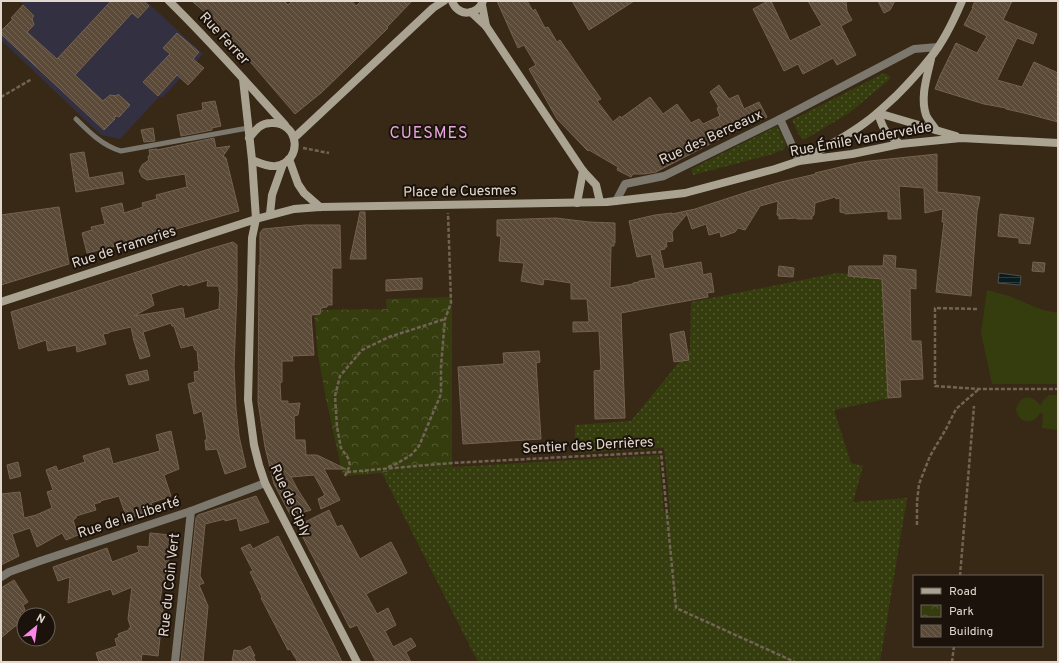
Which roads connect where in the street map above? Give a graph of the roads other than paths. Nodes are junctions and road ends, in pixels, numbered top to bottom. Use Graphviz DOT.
graph roads {
  1 [pos="169,1"];
  2 [pos="444,1"];
  3 [pos="452,1"];
  4 [pos="962,1"];
  5 [pos="483,3"];
  6 [pos="471,12"];
  7 [pos="486,26"];
  8 [pos="938,47"];
  9 [pos="931,57"];
  10 [pos="244,79"];
  11 [pos="878,113"];
  12 [pos="76,119"];
  13 [pos="780,120"];
  14 [pos="285,125"];
  15 [pos="248,128"];
  16 [pos="936,130"];
  17 [pos="249,138"];
  18 [pos="961,138"];
  19 [pos="294,142"];
  20 [pos="1058,143"];
  21 [pos="900,144"];
  22 [pos="252,160"];
  23 [pos="286,161"];
  24 [pos="799,161"];
  25 [pos="583,171"];
  26 [pos="608,202"];
  27 [pos="577,203"];
  28 [pos="320,207"];
  29 [pos="270,214"];
  30 [pos="256,218"];
  31 [pos="1,302"];
  32 [pos="265,484"];
  33 [pos="192,511"];
  34 [pos="1,577"];
  35 [pos="175,662"];
  36 [pos="357,662"];
  1 -- 10 [label="street, Rue Ferrer"];
  2 -- 19 [label="street"];
  3 -- 6 [label="street"];
  4 -- 8 [label="street"];
  5 -- 6 [label="street"];
  5 -- 7 [label="street"];
  6 -- 7 [label="street"];
  7 -- 25 [label="street"];
  8 -- 9 [label="street"];
  8 -- 13 [label="street, Rue des Berceaux"];
  9 -- 11 [label="street"];
  9 -- 16 [label="street"];
  10 -- 14 [label="street, Rue Ferrer"];
  10 -- 15 [label="street, Rue Ferrer"];
  11 -- 16 [label="street"];
  11 -- 21 [label="street"];
  11 -- 24 [label="street"];
  12 -- 15 [label="lane"];
  13 -- 24 [label="street, Rue des Berceaux"];
  13 -- 26 [label="street, Rue des Berceaux"];
  14 -- 17 [label="street"];
  14 -- 19 [label="street"];
  15 -- 17 [label="street, Rue Ferrer"];
  16 -- 18 [label="street"];
  17 -- 22 [label="street"];
  18 -- 20 [label="street, Rue Émile Vandervelde"];
  18 -- 21 [label="street, Rue Émile Vandervelde"];
  19 -- 23 [label="street"];
  21 -- 24 [label="street, Rue Émile Vandervelde"];
  22 -- 23 [label="street"];
  22 -- 30 [label="street"];
  23 -- 28 [label="street"];
  23 -- 29 [label="street"];
  24 -- 26 [label="street, Rue Émile Vandervelde"];
  25 -- 26 [label="street"];
  25 -- 27 [label="street"];
  26 -- 27 [label="street, Place de Cuesmes"];
  27 -- 28 [label="street, Place de Cuesmes"];
  28 -- 29 [label="street, Place de Cuesmes"];
  29 -- 30 [label="street, Place de Cuesmes"];
  30 -- 31 [label="street, Rue de Frameries"];
  30 -- 32 [label="street, Rue de Ciply"];
  32 -- 33 [label="street, Rue de la Liberté"];
  32 -- 36 [label="street, Rue de Ciply"];
  33 -- 34 [label="street, Rue de la Liberté"];
  33 -- 35 [label="street, Rue du Coin Vert"];
}
